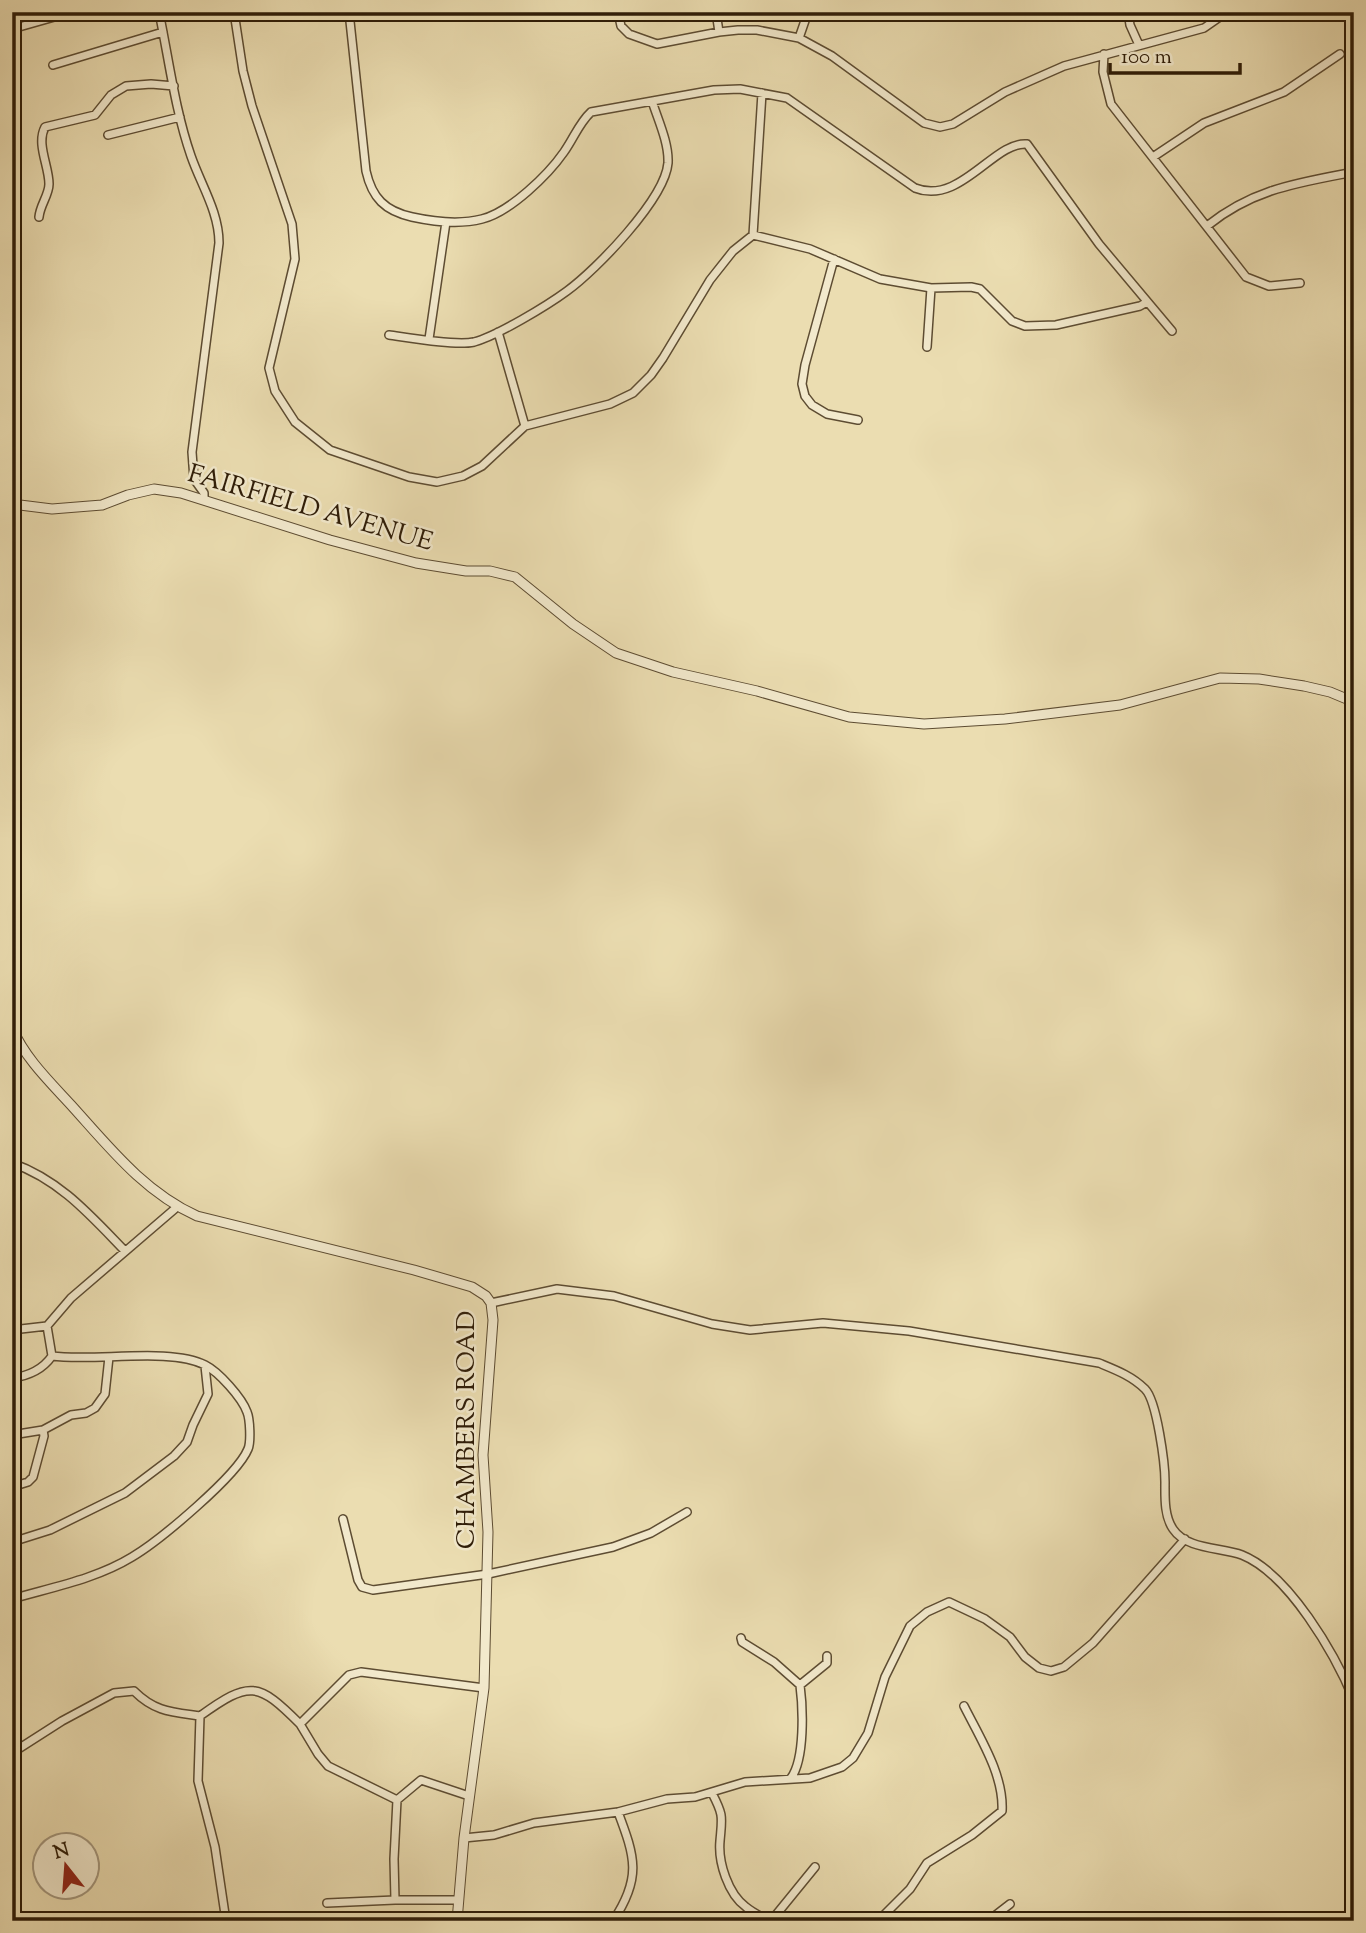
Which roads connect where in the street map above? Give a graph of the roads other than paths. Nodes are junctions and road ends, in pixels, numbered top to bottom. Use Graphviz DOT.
graph roads {
  1 [pos="72,12"];
  2 [pos="159,12"];
  3 [pos="165,12"];
  4 [pos="234,12"];
  5 [pos="349,12"];
  6 [pos="618,12"];
  7 [pos="716,12"];
  8 [pos="808,12"];
  9 [pos="1128,12"];
  10 [pos="1227,12"];
  11 [pos="12,29"];
  12 [pos="163,32"];
  13 [pos="719,32"];
  14 [pos="799,38"];
  15 [pos="1139,45"];
  16 [pos="1104,54"];
  17 [pos="1340,54"];
  18 [pos="53,65"];
  19 [pos="174,86"];
  20 [pos="762,93"];
  21 [pos="652,101"];
  22 [pos="180,117"];
  23 [pos="108,135"];
  24 [pos="1153,157"];
  25 [pos="1354,172"];
  26 [pos="39,217"];
  27 [pos="446,222"];
  28 [pos="1207,226"];
  29 [pos="753,234"];
  30 [pos="834,259"];
  31 [pos="1300,283"];
  32 [pos="931,288"];
  33 [pos="1147,302"];
  34 [pos="1172,331"];
  35 [pos="498,332"];
  36 [pos="389,335"];
  37 [pos="429,339"];
  38 [pos="928,347"];
  39 [pos="858,420"];
  40 [pos="525,426"];
  41 [pos="204,499"];
  42 [pos="12,504"];
  43 [pos="1354,702"];
  44 [pos="12,1028"];
  45 [pos="12,1163"];
  46 [pos="177,1207"];
  47 [pos="125,1251"];
  48 [pos="491,1303"];
  49 [pos="47,1326"];
  50 [pos="12,1330"];
  51 [pos="52,1356"];
  52 [pos="109,1357"];
  53 [pos="205,1365"];
  54 [pos="12,1378"];
  55 [pos="43,1430"];
  56 [pos="12,1435"];
  57 [pos="12,1487"];
  58 [pos="687,1512"];
  59 [pos="344,1519"];
  60 [pos="1185,1539"];
  61 [pos="12,1542"];
  62 [pos="488,1574"];
  63 [pos="12,1599"];
  64 [pos="741,1638"];
  65 [pos="827,1656"];
  66 [pos="800,1685"];
  67 [pos="484,1688"];
  68 [pos="1354,1700"];
  69 [pos="964,1706"];
  70 [pos="200,1716"];
  71 [pos="300,1724"];
  72 [pos="12,1753"];
  73 [pos="791,1778"];
  74 [pos="712,1793"];
  75 [pos="469,1796"];
  76 [pos="397,1800"];
  77 [pos="618,1812"];
  78 [pos="464,1838"];
  79 [pos="815,1867"];
  80 [pos="395,1900"];
  81 [pos="459,1900"];
  82 [pos="327,1903"];
  83 [pos="1010,1904"];
  84 [pos="226,1921"];
  85 [pos="457,1921"];
  86 [pos="613,1921"];
  87 [pos="771,1921"];
  88 [pos="878,1921"];
  89 [pos="988,1921"];
  1 -- 11 [label="street"];
  2 -- 3 [label="street"];
  2 -- 12 [label="street"];
  4 -- 40 [label="street"];
  5 -- 27 [label="street"];
  6 -- 13 [label="street"];
  7 -- 13 [label="street"];
  8 -- 14 [label="street"];
  9 -- 15 [label="street"];
  10 -- 15 [label="street"];
  12 -- 18 [label="street"];
  12 -- 19 [label="street"];
  13 -- 14 [label="street"];
  14 -- 16 [label="street"];
  15 -- 16 [label="street"];
  16 -- 24 [label="street"];
  17 -- 24 [label="street"];
  19 -- 22 [label="street"];
  19 -- 26 [label="street"];
  20 -- 21 [label="street"];
  20 -- 29 [label="street"];
  20 -- 33 [label="street"];
  21 -- 27 [label="street"];
  21 -- 35 [label="street"];
  22 -- 23 [label="street"];
  22 -- 41 [label="street"];
  24 -- 28 [label="street"];
  25 -- 28 [label="street"];
  27 -- 37 [label="street"];
  28 -- 31 [label="street"];
  29 -- 30 [label="street"];
  29 -- 40 [label="street"];
  30 -- 32 [label="street"];
  30 -- 39 [label="street"];
  32 -- 33 [label="street"];
  32 -- 38 [label="street"];
  33 -- 34 [label="street"];
  35 -- 37 [label="street"];
  35 -- 40 [label="street"];
  36 -- 37 [label="street"];
  41 -- 42 [label="street, FAIRFIELD AVENUE"];
  41 -- 43 [label="street, FAIRFIELD AVENUE"];
  44 -- 46 [label="street, CHAMBERS ROAD"];
  45 -- 47 [label="street"];
  46 -- 47 [label="street"];
  46 -- 48 [label="street, CHAMBERS ROAD"];
  47 -- 49 [label="street"];
  48 -- 60 [label="street"];
  48 -- 62 [label="street, CHAMBERS ROAD"];
  49 -- 50 [label="street"];
  49 -- 51 [label="street"];
  51 -- 52 [label="street"];
  51 -- 54 [label="street"];
  52 -- 53 [label="street"];
  52 -- 55 [label="street"];
  53 -- 61 [label="street"];
  53 -- 63 [label="street"];
  55 -- 56 [label="street"];
  55 -- 57 [label="street"];
  58 -- 62 [label="street"];
  59 -- 62 [label="street"];
  60 -- 68 [label="street"];
  60 -- 73 [label="street"];
  62 -- 67 [label="street, CHAMBERS ROAD"];
  64 -- 66 [label="street"];
  65 -- 66 [label="street"];
  66 -- 73 [label="street"];
  67 -- 71 [label="street"];
  67 -- 75 [label="street, CHAMBERS ROAD"];
  69 -- 88 [label="street"];
  70 -- 71 [label="street"];
  70 -- 72 [label="street"];
  70 -- 84 [label="street"];
  71 -- 76 [label="street"];
  73 -- 74 [label="street"];
  74 -- 77 [label="street"];
  74 -- 87 [label="street"];
  75 -- 76 [label="street"];
  75 -- 78 [label="street, CHAMBERS ROAD"];
  76 -- 80 [label="street"];
  77 -- 78 [label="street"];
  77 -- 86 [label="street"];
  78 -- 81 [label="street, CHAMBERS ROAD"];
  79 -- 87 [label="street"];
  80 -- 81 [label="street"];
  80 -- 82 [label="street"];
  81 -- 85 [label="street, CHAMBERS ROAD"];
  83 -- 89 [label="street"];
}
